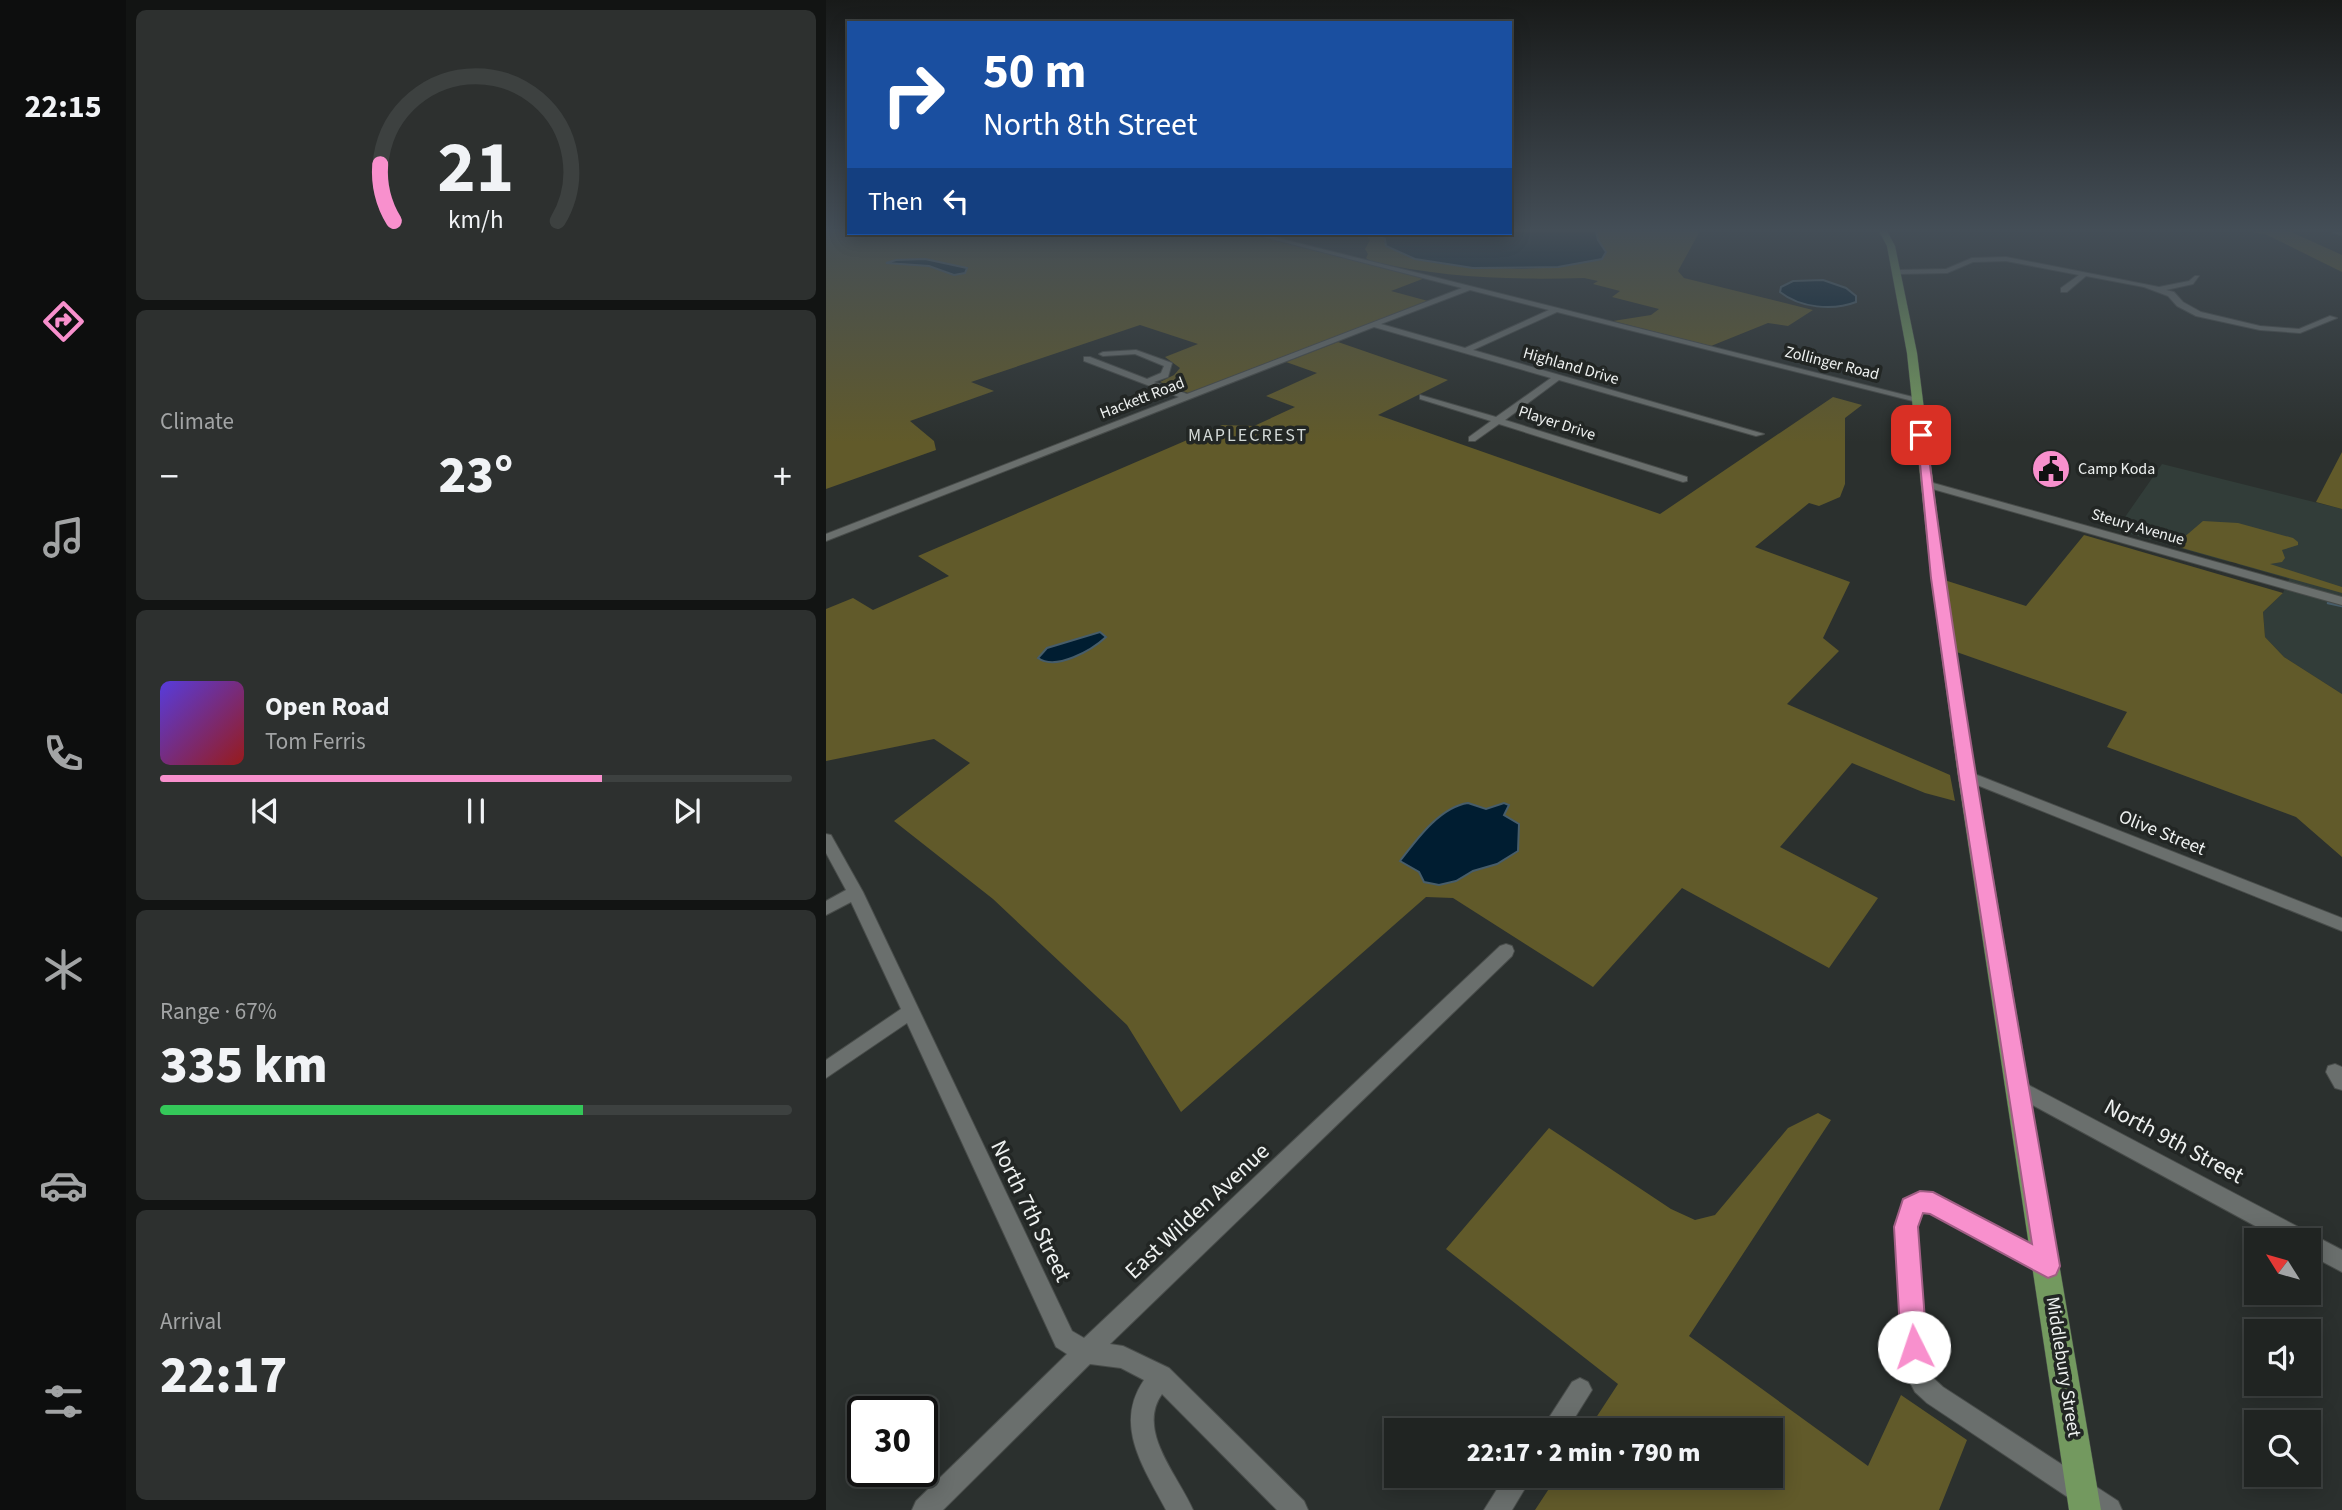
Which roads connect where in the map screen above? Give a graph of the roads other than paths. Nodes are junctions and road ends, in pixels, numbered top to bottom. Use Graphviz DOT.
graph roads {
  1 [pos="1434,301"];
  2 [pos="1527,301"];
  3 [pos="1903,301"];
  4 [pos="2179,301"];
  5 [pos="1557,309"];
  6 [pos="2333,318"];
  7 [pos="1375,325"];
  8 [pos="1466,350"];
  9 [pos="1558,377"];
  10 [pos="1147,382"];
  11 [pos="1423,397"];
  12 [pos="1188,398"];
  13 [pos="1917,399"];
  14 [pos="1496,420"];
  15 [pos="1759,434"];
  16 [pos="1472,439"];
  17 [pos="1683,479"];
  18 [pos="1926,484"];
  19 [pos="826,538"];
  20 [pos="2342,601"];
  21 [pos="1967,776"];
  22 [pos="826,839"];
  23 [pos="855,892"];
  24 [pos="826,909"];
  25 [pos="2342,925"];
  26 [pos="1506,951"];
  27 [pos="910,1012"];
  28 [pos="826,1070"];
  29 [pos="2019,1088"];
  30 [pos="2280,1228"];
  31 [pos="2321,1250"];
  32 [pos="2342,1261"];
  33 [pos="2048,1266"];
  34 [pos="1086,1352"];
  35 [pos="1161,1376"];
  36 [pos="1580,1390"];
  37 [pos="1561,1418"];
  38 [pos="1512,1488"];
  39 [pos="2084,1501"];
  40 [pos="925,1510"];
  41 [pos="1180,1510"];
  42 [pos="1295,1510"];
  43 [pos="1497,1510"];
  44 [pos="2109,1510"];
  1 -- 7 [label="street, Hackett Road"];
  2 -- 5 [label="street, Zollinger Road"];
  3 -- 13 [label="main road, Middlebury Street"];
  4 -- 6 [label="street"];
  5 -- 8 [label="street"];
  5 -- 13 [label="street, Zollinger Road"];
  7 -- 8 [label="street, Highland Drive"];
  7 -- 12 [label="street, Hackett Road"];
  8 -- 9 [label="street, Highland Drive"];
  9 -- 14 [label="street"];
  9 -- 15 [label="street, Highland Drive"];
  10 -- 10 [label="street"];
  10 -- 12 [label="street"];
  11 -- 14 [label="street, Player Drive"];
  12 -- 19 [label="street, Hackett Road"];
  13 -- 18 [label="main road, Middlebury Street"];
  14 -- 16 [label="street"];
  14 -- 17 [label="street, Player Drive"];
  18 -- 20 [label="street, Steury Avenue"];
  18 -- 21 [label="main road, Middlebury Street"];
  21 -- 25 [label="street, Olive Street"];
  21 -- 29 [label="main road, Middlebury Street"];
  22 -- 23 [label="street, North 7th Street"];
  23 -- 24 [label="street"];
  23 -- 27 [label="street, North 7th Street"];
  26 -- 34 [label="street, East Wilden Avenue"];
  27 -- 28 [label="street"];
  27 -- 34 [label="street, North 7th Street"];
  29 -- 30 [label="street, North 9th Street"];
  29 -- 33 [label="main road, Middlebury Street"];
  31 -- 32 [label="street, North 9th Street"];
  33 -- 39 [label="main road, Middlebury Street"];
  33 -- 39 [label="street"];
  34 -- 35 [label="street"];
  34 -- 40 [label="street, East Wilden Avenue"];
  35 -- 41 [label="street"];
  35 -- 42 [label="street"];
  36 -- 37 [label="street"];
  38 -- 43 [label="street"];
  39 -- 44 [label="street"];
}
